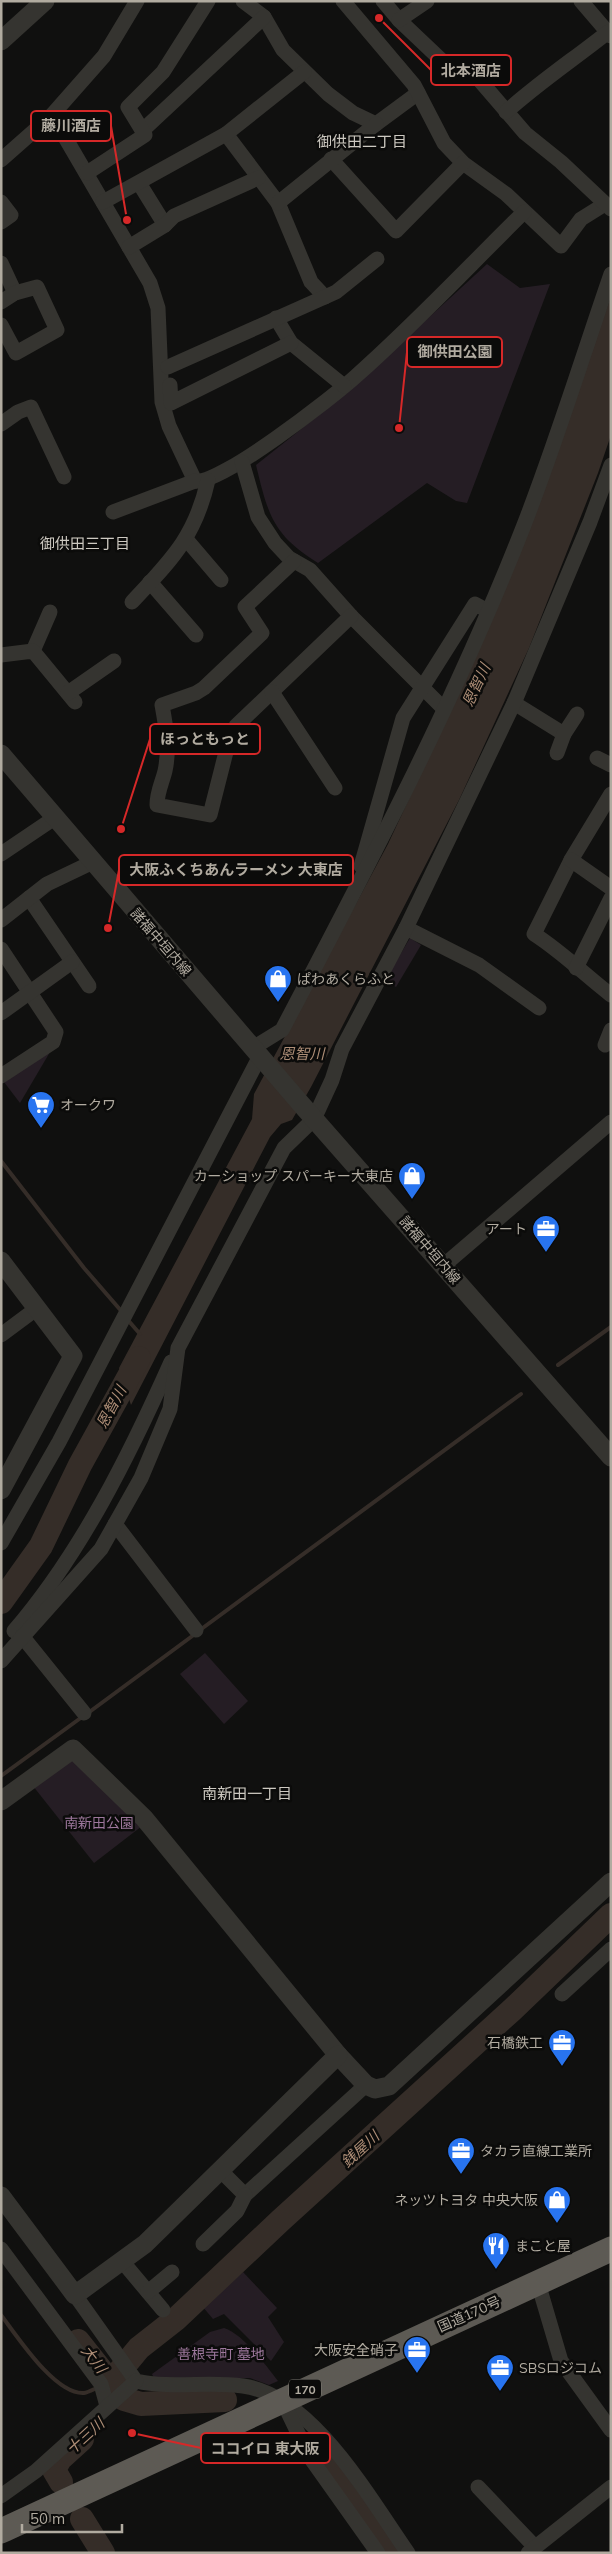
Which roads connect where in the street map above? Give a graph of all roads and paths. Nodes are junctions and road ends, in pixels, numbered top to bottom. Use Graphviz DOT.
graph roads {
  1 [pos="137,1"];
  2 [pos="208,1"];
  3 [pos="243,1"];
  4 [pos="343,1"];
  5 [pos="383,1"];
  6 [pos="427,1"];
  7 [pos="580,1"];
  8 [pos="35,4"];
  9 [pos="594,8"];
  10 [pos="264,17"];
  11 [pos="399,20"];
  12 [pos="609,34"];
  13 [pos="1,41"];
  14 [pos="304,72"];
  15 [pos="418,93"];
  16 [pos="506,112"];
  17 [pos="52,115"];
  18 [pos="376,124"];
  19 [pos="143,130"];
  20 [pos="226,134"];
  21 [pos="331,159"];
  22 [pos="1,160"];
  23 [pos="463,163"];
  24 [pos="87,173"];
  25 [pos="258,178"];
  26 [pos="139,183"];
  27 [pos="1,202"];
  28 [pos="103,202"];
  29 [pos="278,203"];
  30 [pos="608,206"];
  31 [pos="524,212"];
  32 [pos="1,222"];
  33 [pos="165,225"];
  34 [pos="129,247"];
  35 [pos="377,259"];
  36 [pos="1,263"];
  37 [pos="611,274"];
  38 [pos="15,293"];
  39 [pos="325,297"];
  40 [pos="1,302"];
  41 [pos="276,318"];
  42 [pos="1,325"];
  43 [pos="159,331"];
  44 [pos="291,343"];
  45 [pos="168,367"];
  46 [pos="344,386"];
  47 [pos="1,424"];
  48 [pos="242,462"];
  49 [pos="611,464"];
  50 [pos="64,477"];
  51 [pos="202,481"];
  52 [pos="113,512"];
  53 [pos="186,539"];
  54 [pos="294,561"];
  55 [pos="221,580"];
  56 [pos="150,582"];
  57 [pos="132,602"];
  58 [pos="488,611"];
  59 [pos="50,612"];
  60 [pos="351,616"];
  61 [pos="196,635"];
  62 [pos="33,650"];
  63 [pos="1,655"];
  64 [pos="114,661"];
  65 [pos="422,686"];
  66 [pos="272,692"];
  67 [pos="514,703"];
  68 [pos="444,708"];
  69 [pos="577,714"];
  70 [pos="564,734"];
  71 [pos="557,752"];
  72 [pos="1,754"];
  73 [pos="335,788"];
  74 [pos="611,794"];
  75 [pos="56,817"];
  76 [pos="1,854"];
  77 [pos="571,860"];
  78 [pos="93,862"];
  79 [pos="365,871"];
  80 [pos="611,888"];
  81 [pos="29,898"];
  82 [pos="611,898"];
  83 [pos="1,920"];
  84 [pos="406,928"];
  85 [pos="1,949"];
  86 [pos="72,962"];
  87 [pos="576,968"];
  88 [pos="89,986"];
  89 [pos="30,991"];
  90 [pos="611,995"];
  91 [pos="539,1008"];
  92 [pos="1,1012"];
  93 [pos="611,1030"];
  94 [pos="605,1045"];
  95 [pos="259,1055"];
  96 [pos="1,1076"];
  97 [pos="314,1119"];
  98 [pos="608,1131"];
  99 [pos="1,1261"];
  100 [pos="443,1266"];
  101 [pos="36,1309"];
  102 [pos="1,1335"];
  103 [pos="178,1348"];
  104 [pos="611,1457"];
  105 [pos="1,1490"];
  106 [pos="115,1524"];
  107 [pos="1,1543"];
  108 [pos="196,1630"];
  109 [pos="22,1636"];
  110 [pos="1,1645"];
  111 [pos="1,1660"];
  112 [pos="84,1713"];
  113 [pos="1,1801"];
  114 [pos="611,1882"];
  115 [pos="611,1950"];
  116 [pos="562,1994"];
  117 [pos="338,2055"];
  118 [pos="366,2085"];
  119 [pos="221,2171"];
  120 [pos="245,2195"];
  121 [pos="1,2196"];
  122 [pos="203,2244"];
  123 [pos="1,2249"];
  124 [pos="611,2249"];
  125 [pos="122,2261"];
  126 [pos="172,2272"];
  127 [pos="538,2283"];
  128 [pos="148,2292"];
  129 [pos="75,2295"];
  130 [pos="163,2310"];
  131 [pos="134,2380"];
  132 [pos="282,2400"];
  133 [pos="110,2403"];
  134 [pos="611,2430"];
  135 [pos="478,2487"];
  136 [pos="611,2487"];
  137 [pos="1,2496"];
  138 [pos="1,2531"];
  139 [pos="532,2550"];
  140 [pos="378,2553"];
  141 [pos="408,2553"];
  1 -- 17 [label="street"];
  2 -- 19 [label="street"];
  3 -- 10 [label="street"];
  4 -- 15 [label="street"];
  5 -- 11 [label="street"];
  6 -- 11 [label="street"];
  7 -- 9 [label="street"];
  8 -- 13 [label="street"];
  9 -- 12 [label="street"];
  10 -- 14 [label="street"];
  10 -- 19 [label="street"];
  11 -- 16 [label="street"];
  12 -- 16 [label="street"];
  14 -- 18 [label="street"];
  14 -- 20 [label="street"];
  15 -- 18 [label="street"];
  15 -- 23 [label="street"];
  16 -- 30 [label="street"];
  17 -- 22 [label="street"];
  17 -- 24 [label="street"];
  18 -- 21 [label="street"];
  19 -- 24 [label="street"];
  20 -- 25 [label="street"];
  20 -- 26 [label="street"];
  21 -- 23 [label="street"];
  21 -- 29 [label="street"];
  23 -- 31 [label="street"];
  24 -- 28 [label="street"];
  25 -- 29 [label="street"];
  25 -- 33 [label="street"];
  26 -- 28 [label="street"];
  26 -- 33 [label="street"];
  27 -- 32 [label="street"];
  28 -- 34 [label="street"];
  29 -- 39 [label="street"];
  30 -- 31 [label="street"];
  31 -- 46 [label="street"];
  33 -- 34 [label="street"];
  34 -- 43 [label="street"];
  35 -- 39 [label="street"];
  36 -- 38 [label="street"];
  37 -- 58 [label="street"];
  38 -- 40 [label="street"];
  38 -- 42 [label="street"];
  39 -- 41 [label="street"];
  41 -- 44 [label="street"];
  41 -- 45 [label="street"];
  43 -- 45 [label="street"];
  43 -- 51 [label="street"];
  44 -- 45 [label="street"];
  44 -- 46 [label="street"];
  46 -- 48 [label="street"];
  47 -- 50 [label="street"];
  48 -- 51 [label="street"];
  48 -- 54 [label="street"];
  49 -- 67 [label="street"];
  51 -- 52 [label="street"];
  51 -- 53 [label="street"];
  53 -- 55 [label="street"];
  53 -- 56 [label="street"];
  54 -- 60 [label="street"];
  54 -- 66 [label="street"];
  56 -- 57 [label="street"];
  56 -- 61 [label="street"];
  58 -- 65 [label="street"];
  58 -- 68 [label="street"];
  59 -- 62 [label="street"];
  60 -- 65 [label="street"];
  60 -- 66 [label="street"];
  62 -- 63 [label="street"];
  62 -- 64 [label="street"];
  65 -- 68 [label="street"];
  65 -- 79 [label="street"];
  66 -- 73 [label="street"];
  67 -- 70 [label="street"];
  67 -- 84 [label="street"];
  68 -- 79 [label="street"];
  69 -- 70 [label="street"];
  70 -- 71 [label="street"];
  72 -- 75 [label="street, 諸福中垣内線"];
  74 -- 77 [label="street"];
  75 -- 76 [label="street"];
  75 -- 78 [label="street, 諸福中垣内線"];
  77 -- 80 [label="street"];
  77 -- 87 [label="street"];
  78 -- 81 [label="street"];
  78 -- 95 [label="street, 諸福中垣内線"];
  79 -- 95 [label="street"];
  81 -- 83 [label="street"];
  81 -- 86 [label="street"];
  82 -- 87 [label="street"];
  84 -- 91 [label="street"];
  84 -- 97 [label="street"];
  85 -- 89 [label="street"];
  86 -- 88 [label="street"];
  86 -- 89 [label="street"];
  87 -- 90 [label="street"];
  89 -- 92 [label="street"];
  89 -- 96 [label="street"];
  93 -- 94 [label="street"];
  95 -- 97 [label="street, 諸福中垣内線"];
  95 -- 107 [label="street"];
  97 -- 100 [label="street, 諸福中垣内線"];
  97 -- 103 [label="street"];
  98 -- 100 [label="street"];
  99 -- 101 [label="street"];
  100 -- 104 [label="street, 諸福中垣内線"];
  101 -- 102 [label="street"];
  101 -- 105 [label="street"];
  103 -- 106 [label="street"];
  103 -- 110 [label="street"];
  106 -- 108 [label="street"];
  106 -- 109 [label="street"];
  109 -- 111 [label="street"];
  109 -- 112 [label="street"];
  113 -- 117 [label="street"];
  114 -- 118 [label="street"];
  115 -- 116 [label="street"];
  117 -- 118 [label="street"];
  117 -- 119 [label="street"];
  118 -- 120 [label="street"];
  119 -- 120 [label="street"];
  119 -- 125 [label="street"];
  120 -- 122 [label="street"];
  121 -- 129 [label="street"];
  123 -- 133 [label="street"];
  124 -- 127 [label="highway, 国道170号 / 170"];
  125 -- 128 [label="street"];
  125 -- 129 [label="street"];
  126 -- 128 [label="street"];
  127 -- 132 [label="highway, 国道170号 / 170"];
  127 -- 134 [label="street"];
  128 -- 130 [label="street"];
  129 -- 131 [label="street"];
  131 -- 132 [label="street"];
  131 -- 133 [label="street"];
  132 -- 138 [label="highway, 国道170号 / 170"];
  132 -- 140 [label="street"];
  132 -- 141 [label="street"];
  133 -- 137 [label="street"];
  135 -- 139 [label="street"];
  136 -- 139 [label="street"];
}
